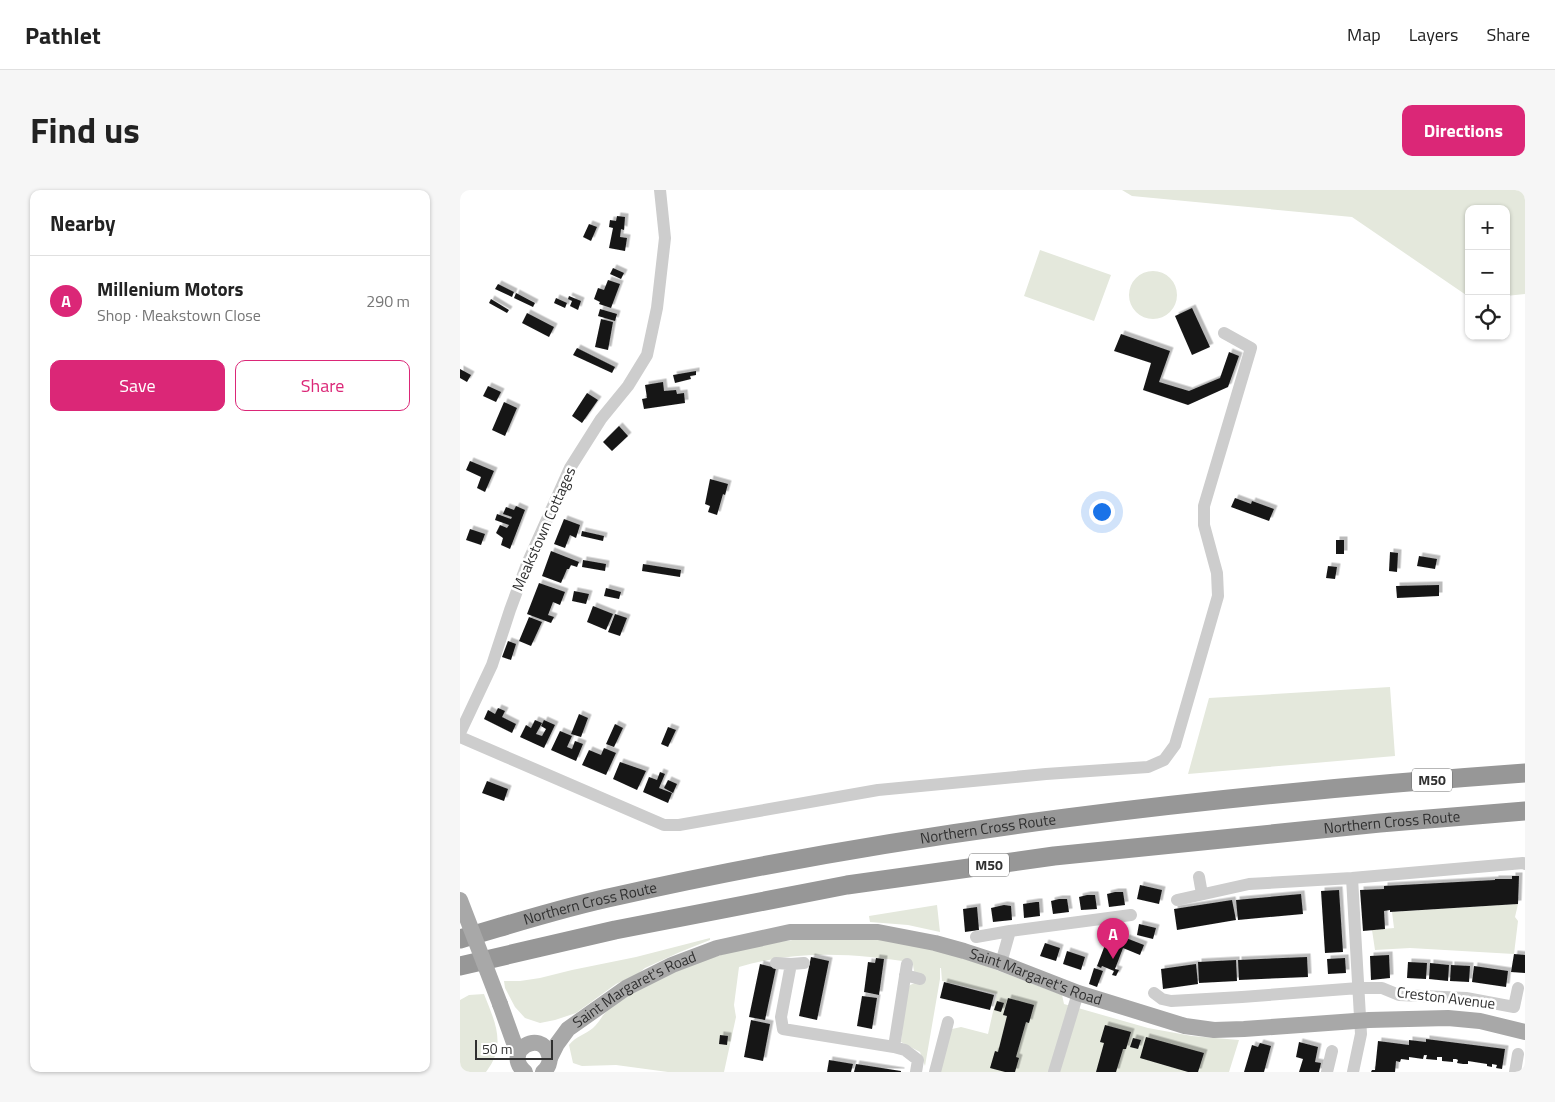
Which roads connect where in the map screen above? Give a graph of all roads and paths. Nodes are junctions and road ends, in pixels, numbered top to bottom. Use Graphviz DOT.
graph roads {
  1 [pos="660,190"];
  2 [pos="1224,333"];
  3 [pos="460,735"];
  4 [pos="1525,773"];
  5 [pos="1525,811"];
  6 [pos="1525,864"];
  7 [pos="1199,878"];
  8 [pos="1352,878"];
  9 [pos="1202,894"];
  10 [pos="460,900"];
  11 [pos="1177,900"];
  12 [pos="1131,915"];
  13 [pos="1010,931"];
  14 [pos="976,937"];
  15 [pos="460,939"];
  16 [pos="776,963"];
  17 [pos="804,963"];
  18 [pos="1001,963"];
  19 [pos="790,964"];
  20 [pos="460,966"];
  21 [pos="920,979"];
  22 [pos="1359,988"];
  23 [pos="1518,988"];
  24 [pos="1078,993"];
  25 [pos="1154,993"];
  26 [pos="500,1004"];
  27 [pos="1360,1020"];
  28 [pos="948,1022"];
  29 [pos="568,1029"];
  30 [pos="1525,1032"];
  31 [pos="535,1043"];
  32 [pos="894,1047"];
  33 [pos="1332,1051"];
  34 [pos="1518,1054"];
  35 [pos="518,1065"];
  36 [pos="548,1067"];
  37 [pos="916,1072"];
  38 [pos="935,1072"];
  39 [pos="1054,1072"];
  40 [pos="1327,1072"];
  41 [pos="1353,1072"];
  42 [pos="1516,1072"];
  1 -- 3 [label="street, Meakstown Cottages"];
  2 -- 3 [label="street, Meakstown Cottages"];
  4 -- 15 [label="highway, Northern Cross Route / M50"];
  5 -- 20 [label="highway, Northern Cross Route / M50"];
  6 -- 8 [label="street"];
  7 -- 9 [label="street"];
  8 -- 9 [label="street"];
  8 -- 22 [label="street"];
  9 -- 11 [label="street"];
  10 -- 26 [label="main road, bridge"];
  12 -- 13 [label="street"];
  13 -- 14 [label="street"];
  13 -- 18 [label="street"];
  16 -- 19 [label="street"];
  17 -- 19 [label="street"];
  18 -- 24 [label="main road, Saint Margaret's Road"];
  18 -- 29 [label="main road, Saint Margaret's Road"];
  19 -- 32 [label="street"];
  21 -- 32 [label="street"];
  22 -- 23 [label="street, Creston Avenue"];
  22 -- 25 [label="street"];
  22 -- 27 [label="street"];
  24 -- 27 [label="main road, Saint Margaret's Road"];
  24 -- 39 [label="street"];
  26 -- 31 [label="main road"];
  26 -- 35 [label="main road"];
  27 -- 30 [label="main road, Saint Margaret's Road"];
  27 -- 41 [label="street"];
  28 -- 38 [label="street"];
  29 -- 31 [label="main road, Saint Margaret's Road"];
  29 -- 36 [label="main road, Saint Margaret's Road"];
  31 -- 35 [label="main road, Saint Margaret's Road"];
  31 -- 36 [label="main road"];
  32 -- 37 [label="street"];
  33 -- 40 [label="street"];
  34 -- 42 [label="street"];
}
